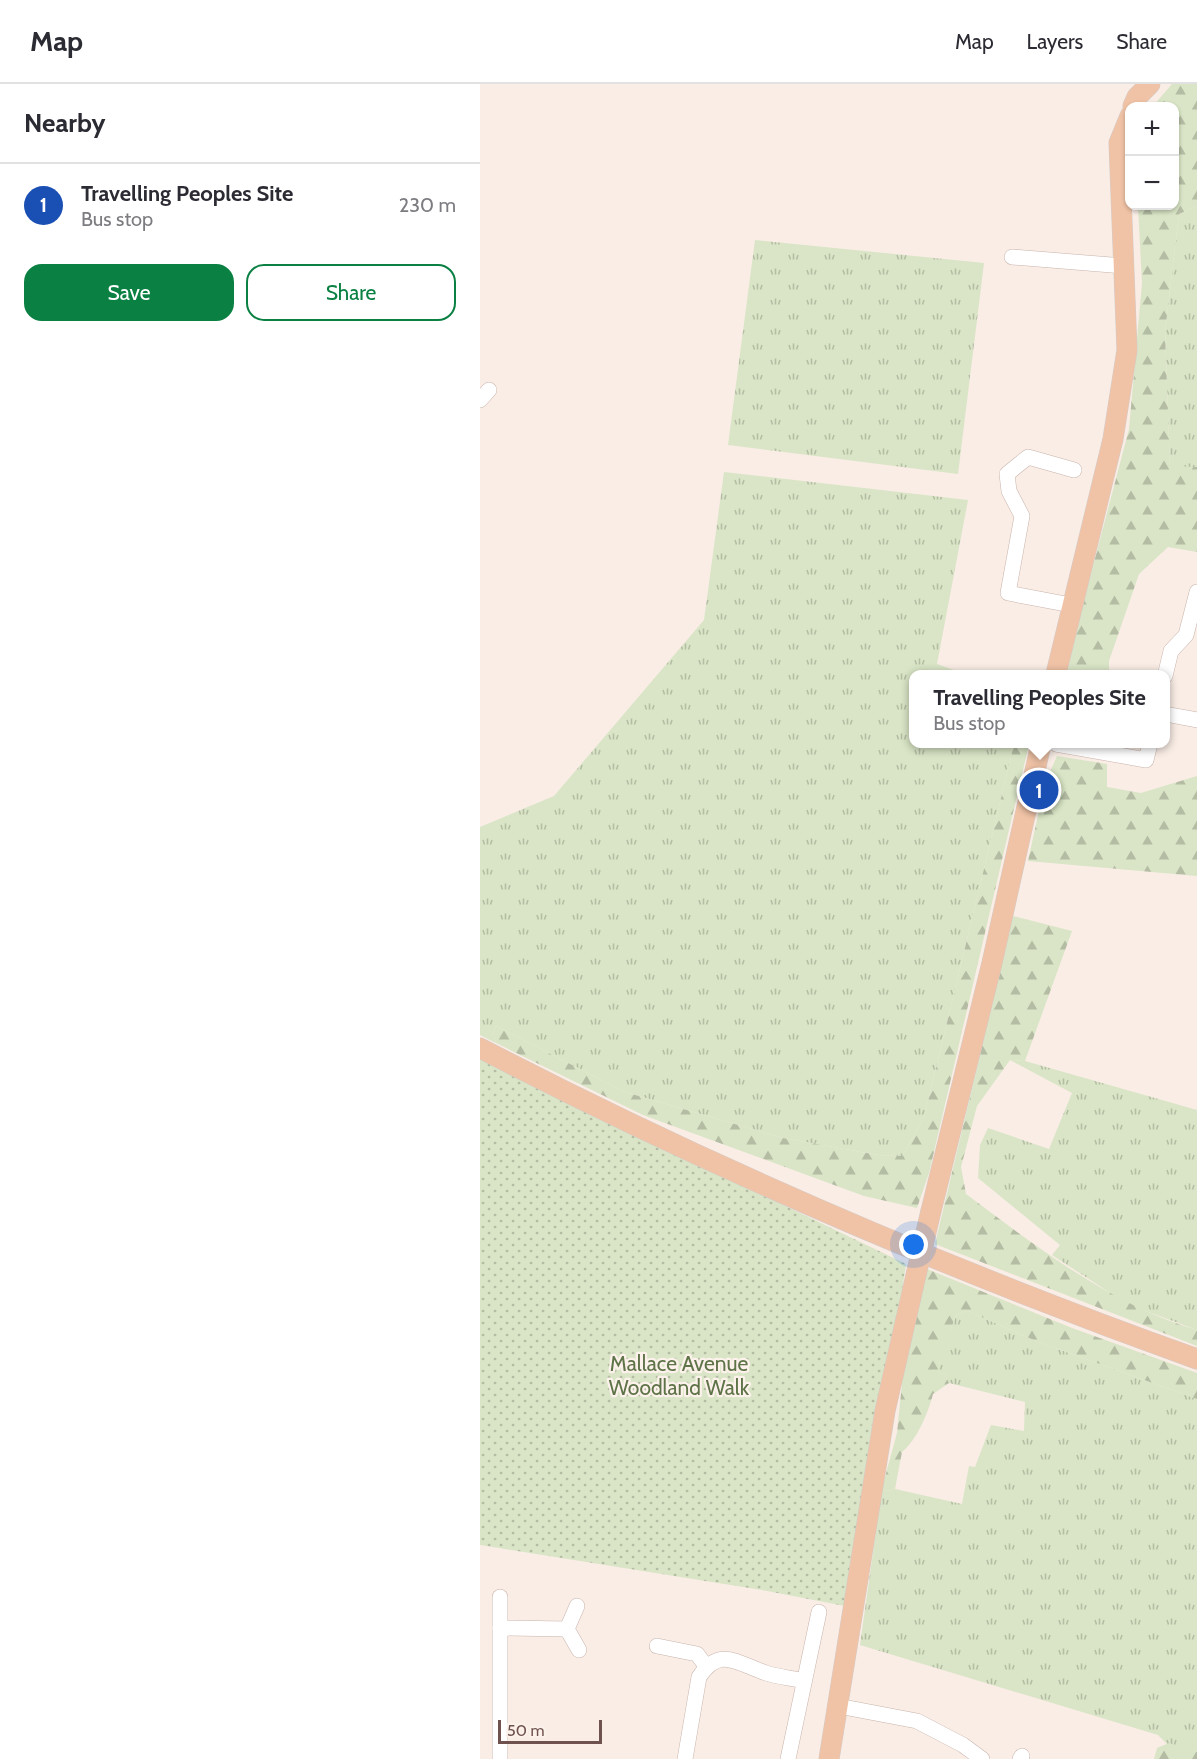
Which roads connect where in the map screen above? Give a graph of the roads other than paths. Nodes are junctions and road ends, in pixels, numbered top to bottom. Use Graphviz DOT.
graph roads {
  1 [pos="1150,84"];
  2 [pos="1135,102"];
  3 [pos="1125,128"];
  4 [pos="1012,257"];
  5 [pos="1124,266"];
  6 [pos="1074,470"];
  7 [pos="1197,592"];
  8 [pos="1071,606"];
  9 [pos="1057,670"];
  10 [pos="1166,670"];
  11 [pos="1170,715"];
  12 [pos="1197,720"];
  13 [pos="1040,748"];
  14 [pos="1078,748"];
  15 [pos="1149,748"];
  16 [pos="480,1048"];
  17 [pos="1197,1359"];
  18 [pos="500,1597"];
  19 [pos="577,1606"];
  20 [pos="819,1612"];
  21 [pos="500,1628"];
  22 [pos="567,1629"];
  23 [pos="657,1646"];
  24 [pos="579,1650"];
  25 [pos="706,1666"];
  26 [pos="804,1681"];
  27 [pos="838,1706"];
  28 [pos="501,1759"];
  29 [pos="686,1759"];
  30 [pos="788,1759"];
  31 [pos="829,1759"];
  32 [pos="982,1759"];
  1 -- 2 [label="main road"];
  3 -- 5 [label="main road"];
  4 -- 5 [label="street"];
  5 -- 8 [label="main road"];
  6 -- 8 [label="street"];
  7 -- 10 [label="street"];
  8 -- 9 [label="main road"];
  11 -- 12 [label="street"];
  13 -- 27 [label="main road, bridge"];
  14 -- 15 [label="street"];
  16 -- 17 [label="main road"];
  18 -- 21 [label="street"];
  19 -- 22 [label="street"];
  20 -- 26 [label="street"];
  21 -- 22 [label="street"];
  21 -- 28 [label="street"];
  22 -- 24 [label="street"];
  23 -- 25 [label="street"];
  25 -- 26 [label="street"];
  25 -- 29 [label="street"];
  26 -- 30 [label="street"];
  27 -- 31 [label="main road"];
  27 -- 32 [label="street"];
}
